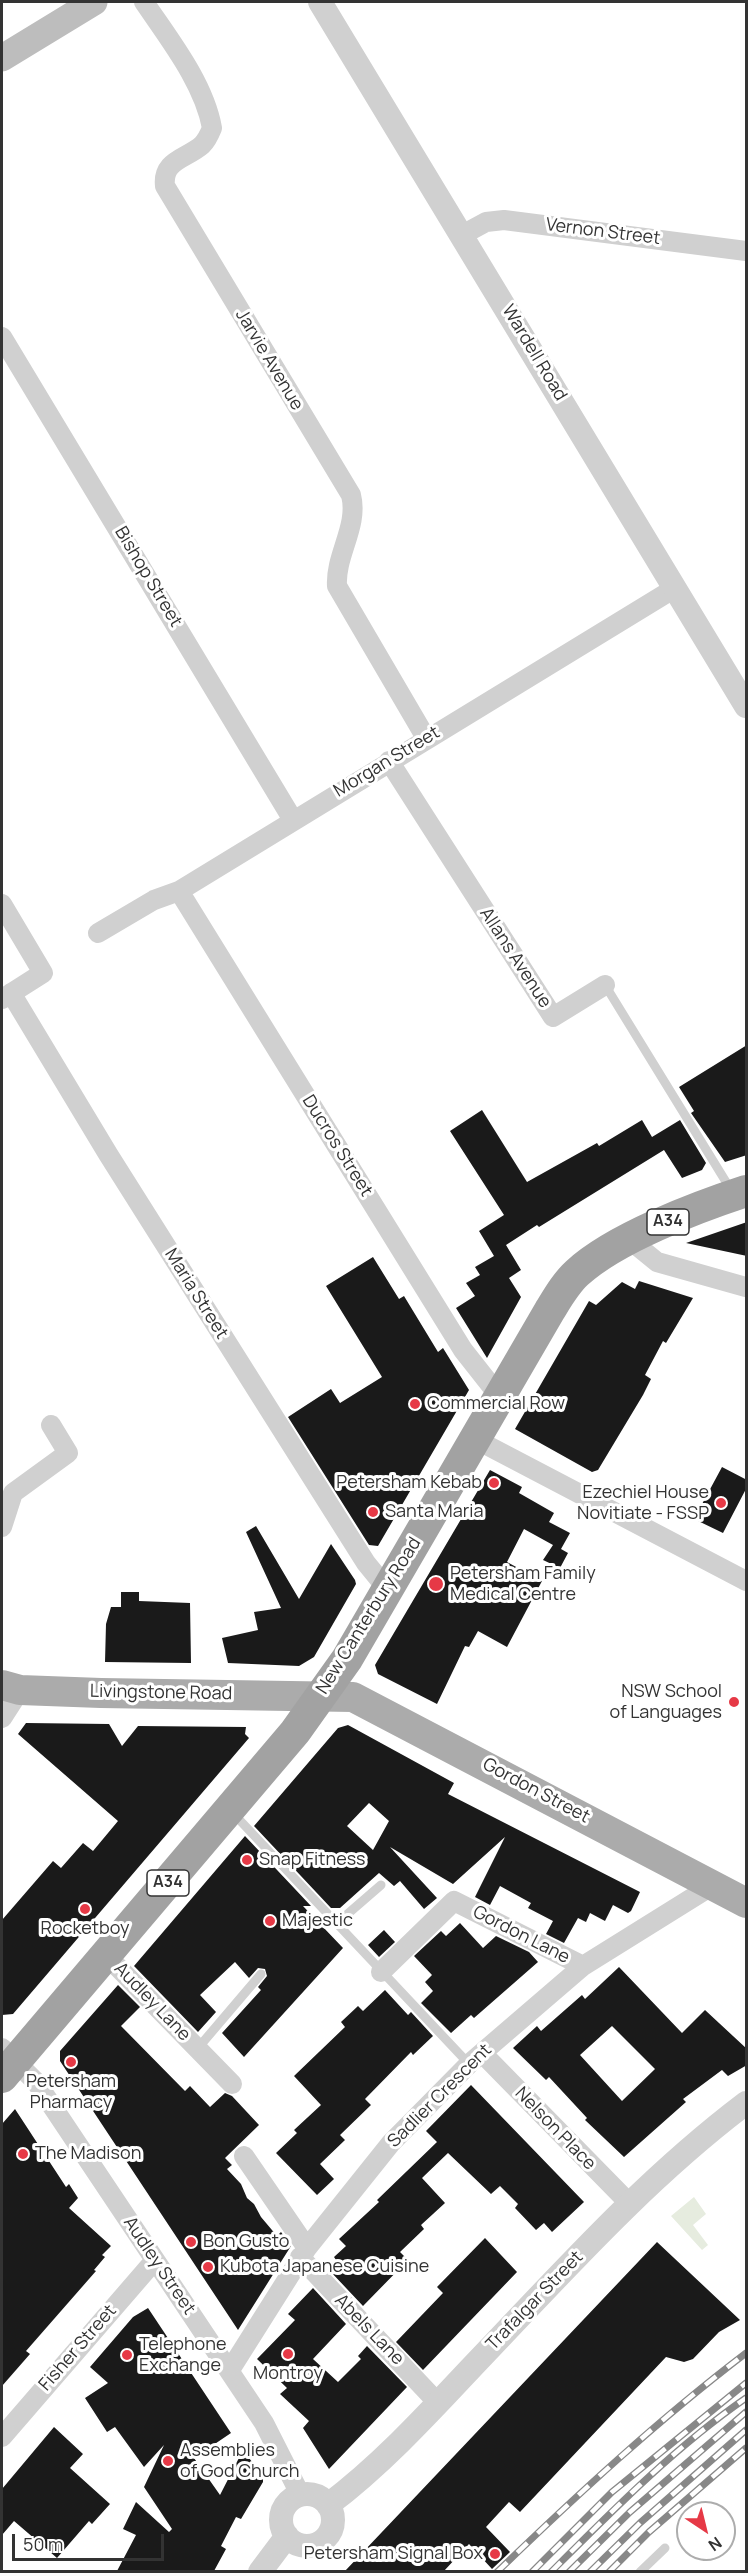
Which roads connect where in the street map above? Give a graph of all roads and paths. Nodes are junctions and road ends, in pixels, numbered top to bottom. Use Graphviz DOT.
graph roads {
  1 [pos="94,2"];
  2 [pos="144,2"];
  3 [pos="320,2"];
  4 [pos="2,58"];
  5 [pos="462,235"];
  6 [pos="747,251"];
  7 [pos="2,337"];
  8 [pos="675,588"];
  9 [pos="747,706"];
  10 [pos="426,738"];
  11 [pos="389,761"];
  12 [pos="292,820"];
  13 [pos="179,891"];
  14 [pos="2,904"];
  15 [pos="98,933"];
  16 [pos="605,985"];
  17 [pos="6,996"];
  18 [pos="740,1193"];
  19 [pos="630,1240"];
  20 [pos="747,1287"];
  21 [pos="500,1397"];
  22 [pos="51,1425"];
  23 [pos="475,1439"];
  24 [pos="2,1527"];
  25 [pos="747,1581"];
  26 [pos="388,1590"];
  27 [pos="11,1687"];
  28 [pos="321,1696"];
  29 [pos="2,1718"];
  30 [pos="230,1810"];
  31 [pos="381,1885"];
  32 [pos="713,1885"];
  33 [pos="747,1903"];
  34 [pos="336,1924"];
  35 [pos="106,1955"];
  36 [pos="583,1966"];
  37 [pos="381,1972"];
  38 [pos="261,1974"];
  39 [pos="198,2048"];
  40 [pos="475,2058"];
  41 [pos="6,2062"];
  42 [pos="232,2084"];
  43 [pos="747,2103"];
  44 [pos="244,2156"];
  45 [pos="629,2203"];
  46 [pos="303,2252"];
  47 [pos="155,2260"];
  48 [pos="230,2370"];
  49 [pos="438,2403"];
  50 [pos="2,2437"];
  51 [pos="300,2494"];
  52 [pos="328,2505"];
  53 [pos="286,2536"];
  54 [pos="665,2548"];
  55 [pos="260,2571"];
  56 [pos="640,2571"];
  1 -- 4 [label="main road"];
  2 -- 10 [label="street, Jarvie Avenue"];
  3 -- 5 [label="street, Wardell Road"];
  5 -- 6 [label="street, Vernon Street"];
  5 -- 8 [label="street, Wardell Road"];
  7 -- 12 [label="street, Bishop Street"];
  8 -- 9 [label="street, Wardell Road"];
  8 -- 10 [label="street, Morgan Street"];
  10 -- 11 [label="street, Morgan Street"];
  11 -- 12 [label="street, Morgan Street"];
  11 -- 16 [label="street, Allans Avenue"];
  12 -- 13 [label="street, Morgan Street"];
  13 -- 15 [label="street, Morgan Street"];
  13 -- 21 [label="street, Ducros Street"];
  14 -- 17 [label="street"];
  16 -- 18 [label="lane, Allans Avenue"];
  17 -- 26 [label="street, Maria Street"];
  18 -- 19 [label="highway, New Canterbury Road / A34"];
  19 -- 20 [label="street"];
  19 -- 21 [label="highway, New Canterbury Road / A34"];
  21 -- 23 [label="highway, New Canterbury Road / A34"];
  22 -- 24 [label="street"];
  23 -- 25 [label="street"];
  23 -- 26 [label="highway, New Canterbury Road / A34"];
  26 -- 28 [label="highway, New Canterbury Road / A34"];
  27 -- 28 [label="main road, Livingstone Road"];
  27 -- 29 [label="street"];
  28 -- 30 [label="highway, New Canterbury Road / A34"];
  28 -- 32 [label="main road, Gordon Street"];
  30 -- 34 [label="lane"];
  30 -- 35 [label="highway, New Canterbury Road / A34"];
  31 -- 34 [label="lane"];
  32 -- 33 [label="main road, Gordon Street"];
  32 -- 36 [label="street, Sadlier Crescent"];
  34 -- 37 [label="lane"];
  35 -- 39 [label="street, Audley Lane"];
  35 -- 41 [label="highway, New Canterbury Road / A34"];
  36 -- 37 [label="street, Gordon Lane"];
  36 -- 40 [label="street, Sadlier Crescent"];
  37 -- 40 [label="lane"];
  38 -- 39 [label="lane, Audley Lane"];
  39 -- 42 [label="street, Audley Lane"];
  40 -- 45 [label="street, Nelson Place"];
  40 -- 46 [label="street, Sadlier Crescent"];
  41 -- 47 [label="street, Audley Street"];
  43 -- 45 [label="street, Trafalgar Street"];
  44 -- 46 [label="street, Abels Lane"];
  45 -- 49 [label="street, Trafalgar Street"];
  46 -- 48 [label="street, Sadlier Crescent"];
  46 -- 49 [label="street, Abels Lane"];
  47 -- 48 [label="street, Audley Street"];
  47 -- 50 [label="street, Fisher Street"];
  48 -- 51 [label="street, Audley Street"];
  49 -- 52 [label="street, Trafalgar Street"];
  51 -- 52 [label="street"];
  51 -- 53 [label="street"];
  52 -- 53 [label="street"];
  53 -- 55 [label="street"];
  54 -- 56 [label="lane"];
}
